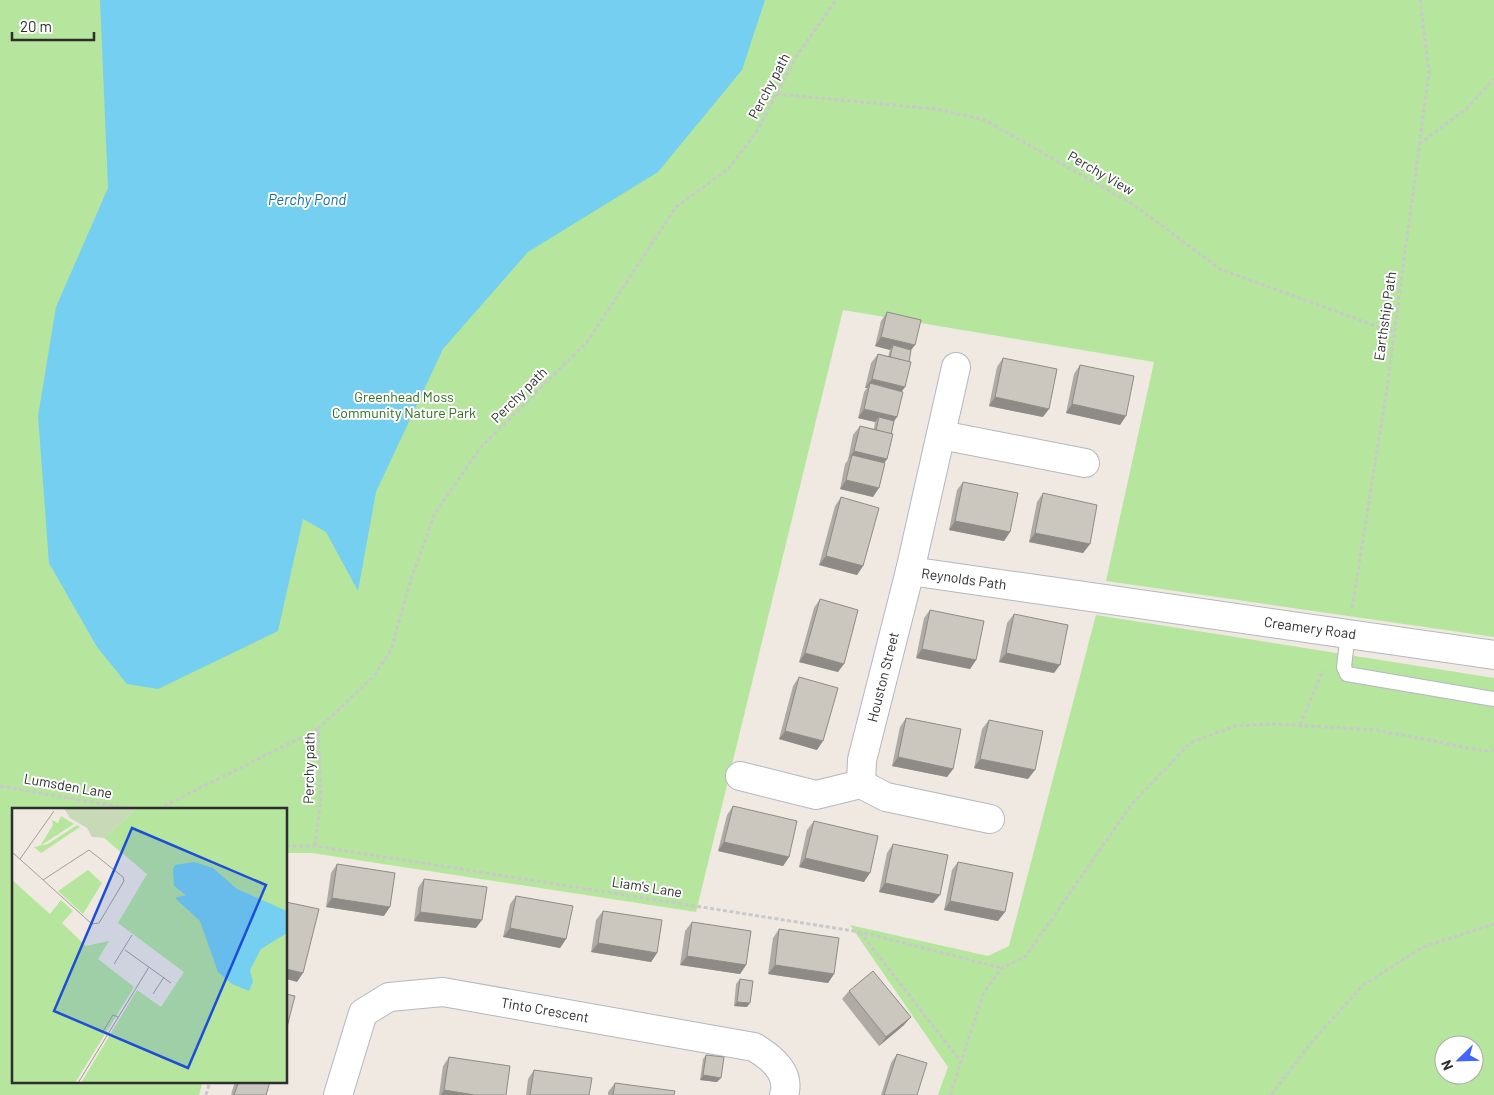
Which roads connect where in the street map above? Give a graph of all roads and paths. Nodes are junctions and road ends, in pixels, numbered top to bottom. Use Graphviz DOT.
graph roads {
  1 [pos="836,0"];
  2 [pos="1420,0"];
  3 [pos="1494,79"];
  4 [pos="776,94"];
  5 [pos="1419,145"];
  6 [pos="1395,332"];
  7 [pos="956,367"];
  8 [pos="941,434"];
  9 [pos="1085,463"];
  10 [pos="910,571"];
  11 [pos="1126,602"];
  12 [pos="1348,633"];
  13 [pos="1494,655"];
  14 [pos="1344,667"];
  15 [pos="1494,699"];
  16 [pos="1300,725"];
  17 [pos="318,729"];
  18 [pos="1494,750"];
  19 [pos="740,776"];
  20 [pos="861,784"];
  21 [pos="0,786"];
  22 [pos="127,808"];
  23 [pos="160,808"];
  24 [pos="990,819"];
  25 [pos="288,846"];
  26 [pos="315,846"];
  27 [pos="1494,924"];
  28 [pos="860,932"];
  29 [pos="1002,968"];
  30 [pos="962,1063"];
  31 [pos="210,1082"];
  32 [pos="206,1095"];
  33 [pos="338,1095"];
  34 [pos="784,1095"];
  35 [pos="950,1095"];
  36 [pos="1271,1095"];
  1 -- 4 [label="path, Perchy path"];
  2 -- 5 [label="path, Earthship Path"];
  3 -- 5 [label="path"];
  4 -- 6 [label="path, Perchy View"];
  4 -- 17 [label="path, Perchy path"];
  5 -- 6 [label="path, Earthship Path"];
  6 -- 12 [label="path, Earthship Path"];
  7 -- 8 [label="street, Reynolds Path"];
  8 -- 9 [label="street"];
  8 -- 10 [label="street, Reynolds Path"];
  10 -- 11 [label="street, Reynolds Path"];
  10 -- 20 [label="street, Houston Street"];
  11 -- 12 [label="street, Creamery Road"];
  12 -- 13 [label="street, Creamery Road"];
  12 -- 14 [label="lane"];
  14 -- 15 [label="lane"];
  14 -- 16 [label="path"];
  16 -- 18 [label="path"];
  16 -- 29 [label="path"];
  17 -- 23 [label="path"];
  17 -- 26 [label="path, Perchy path"];
  19 -- 20 [label="street"];
  20 -- 24 [label="street"];
  21 -- 22 [label="path, Lumsden Lane"];
  25 -- 26 [label="path, Liam's Lane"];
  26 -- 28 [label="path, Liam's Lane"];
  27 -- 36 [label="path"];
  28 -- 29 [label="path, Liam's Lane"];
  28 -- 30 [label="path"];
  29 -- 30 [label="path"];
  30 -- 35 [label="path"];
  31 -- 32 [label="path"];
  33 -- 34 [label="street, Tinto Crescent"];
}
